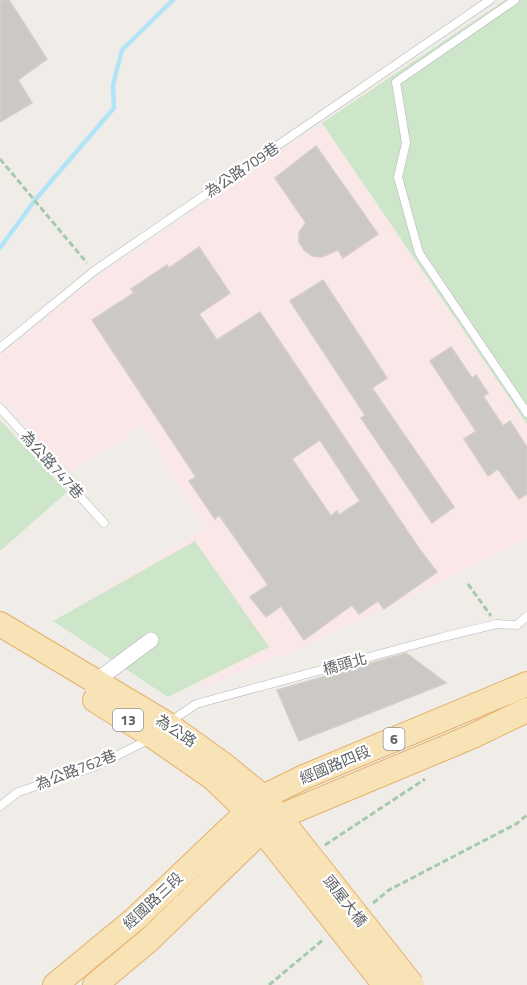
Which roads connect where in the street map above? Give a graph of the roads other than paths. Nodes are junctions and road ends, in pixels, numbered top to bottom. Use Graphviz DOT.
graph roads {
  1 [pos="490,0"];
  2 [pos="515,0"];
  3 [pos="0,348"];
  4 [pos="0,408"];
  5 [pos="527,412"];
  6 [pos="104,523"];
  7 [pos="527,616"];
  8 [pos="0,624"];
  9 [pos="151,640"];
  10 [pos="0,643"];
  11 [pos="527,684"];
  12 [pos="92,688"];
  13 [pos="527,710"];
  14 [pos="160,730"];
  15 [pos="255,804"];
  16 [pos="0,806"];
  17 [pos="270,823"];
  18 [pos="317,882"];
  19 [pos="55,985"];
  20 [pos="95,985"];
  21 [pos="385,985"];
  22 [pos="412,985"];
  1 -- 3 [label="lane, 為公路709巷"];
  2 -- 5 [label="lane"];
  4 -- 6 [label="lane, 為公路747巷"];
  7 -- 14 [label="lane, 橋頭北"];
  8 -- 12 [label="main road, 為公路 / 13"];
  9 -- 12 [label="street"];
  10 -- 12 [label="main road, 為公路 / 13"];
  11 -- 15 [label="main road, 經國路四段 / 6"];
  12 -- 14 [label="main road, 為公路 / 13"];
  13 -- 17 [label="main road, 經國路四段 / 6"];
  14 -- 15 [label="main road, 為公路 / 13"];
  14 -- 16 [label="lane, 為公路762巷"];
  15 -- 17 [label="main road, 為公路 / 13"];
  15 -- 19 [label="main road, 經國路三段 / 6"];
  17 -- 18 [label="main road, 頭屋大橋 / 13"];
  17 -- 20 [label="main road, 經國路三段 / 6"];
  18 -- 21 [label="main road, 頭屋大橋 / 13, bridge"];
  18 -- 22 [label="main road, 頭屋大橋 / 13, bridge"];
}
